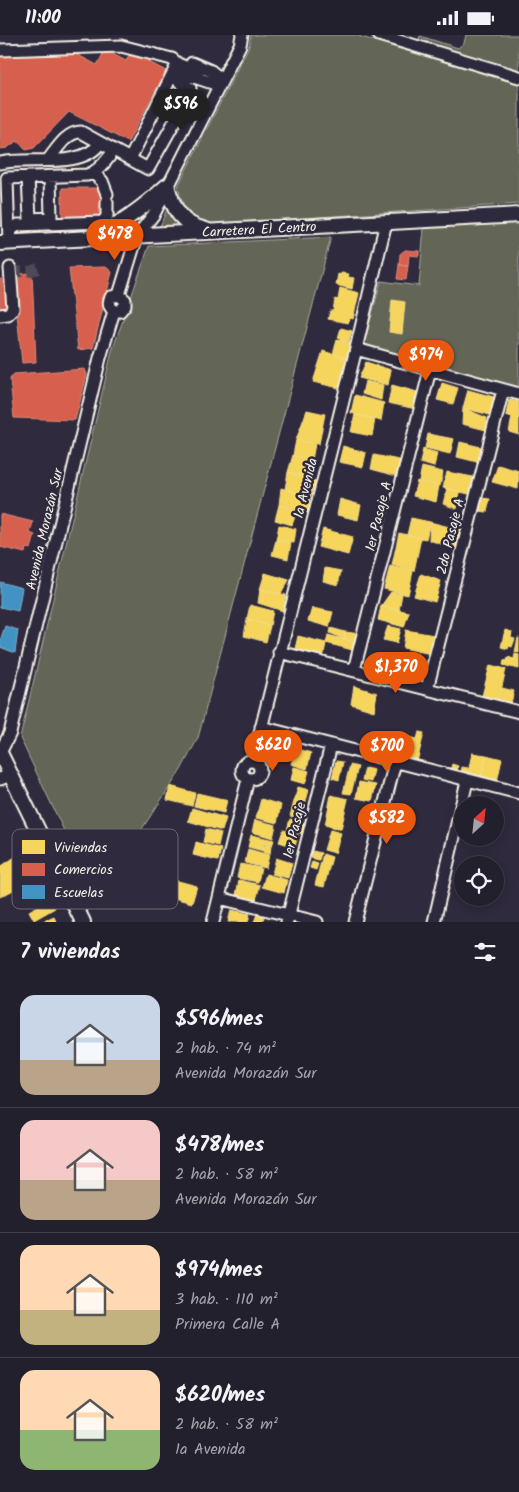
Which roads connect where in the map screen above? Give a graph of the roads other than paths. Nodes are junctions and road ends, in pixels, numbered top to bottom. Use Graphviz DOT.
graph roads {
  1 [pos="242,35"];
  2 [pos="379,35"];
  3 [pos="0,50"];
  4 [pos="175,70"];
  5 [pos="519,77"];
  6 [pos="220,82"];
  7 [pos="100,143"];
  8 [pos="109,157"];
  9 [pos="130,159"];
  10 [pos="48,160"];
  11 [pos="0,163"];
  12 [pos="93,173"];
  13 [pos="28,177"];
  14 [pos="50,177"];
  15 [pos="167,186"];
  16 [pos="519,215"];
  17 [pos="386,222"];
  18 [pos="217,232"];
  19 [pos="137,236"];
  20 [pos="90,239"];
  21 [pos="6,241"];
  22 [pos="10,268"];
  23 [pos="0,315"];
  24 [pos="356,349"];
  25 [pos="430,370"];
  26 [pos="503,390"];
  27 [pos="519,394"];
  28 [pos="279,652"];
  29 [pos="354,670"];
  30 [pos="426,689"];
  31 [pos="519,711"];
  32 [pos="261,727"];
  33 [pos="331,745"];
  34 [pos="0,753"];
  35 [pos="395,762"];
  36 [pos="6,777"];
  37 [pos="466,781"];
  38 [pos="519,793"];
  39 [pos="34,829"];
  40 [pos="219,898"];
  41 [pos="76,909"];
  42 [pos="288,918"];
  43 [pos="83,922"];
  44 [pos="213,922"];
  45 [pos="317,922"];
  46 [pos="355,922"];
  47 [pos="434,922"];
  1 -- 6 [label="street, Avenida Morazán Sur"];
  2 -- 5 [label="street"];
  3 -- 4 [label="street"];
  4 -- 6 [label="street"];
  4 -- 9 [label="street"];
  4 -- 9 [label="street"];
  6 -- 15 [label="street, Avenida Morazán Sur"];
  7 -- 9 [label="street"];
  7 -- 10 [label="street"];
  7 -- 10 [label="street"];
  8 -- 12 [label="street"];
  10 -- 11 [label="street"];
  12 -- 14 [label="street"];
  12 -- 21 [label="street"];
  13 -- 14 [label="street"];
  13 -- 14 [label="street"];
  13 -- 21 [label="street"];
  15 -- 18 [label="main road"];
  15 -- 19 [label="street, Avenida Morazán Sur"];
  15 -- 20 [label="main road"];
  16 -- 17 [label="main road, Carretera El Centro"];
  17 -- 18 [label="main road, Carretera El Centro"];
  17 -- 24 [label="street, 1a Avenida"];
  18 -- 19 [label="main road, Carretera El Centro"];
  19 -- 20 [label="main road, Carretera El Centro"];
  19 -- 34 [label="street, Avenida Morazán Sur"];
  20 -- 21 [label="main road, Carretera El Centro"];
  22 -- 23 [label="street"];
  24 -- 25 [label="street"];
  24 -- 28 [label="street, 1a Avenida"];
  25 -- 26 [label="street"];
  25 -- 29 [label="street, 1er Pasaje A"];
  26 -- 27 [label="street"];
  26 -- 30 [label="street, 2do Pasaje A"];
  28 -- 29 [label="street"];
  28 -- 32 [label="street, 1a Avenida"];
  29 -- 30 [label="street"];
  30 -- 31 [label="street"];
  32 -- 33 [label="street"];
  32 -- 40 [label="street, 1a Avenida"];
  33 -- 35 [label="street"];
  33 -- 42 [label="street, 1er Pasaje"];
  34 -- 36 [label="main road"];
  35 -- 37 [label="street"];
  35 -- 46 [label="street"];
  36 -- 39 [label="main road"];
  37 -- 38 [label="street"];
  37 -- 47 [label="street"];
  40 -- 42 [label="street"];
  40 -- 44 [label="street, 1a Avenida"];
  41 -- 43 [label="main road"];
  42 -- 45 [label="street"];
}
